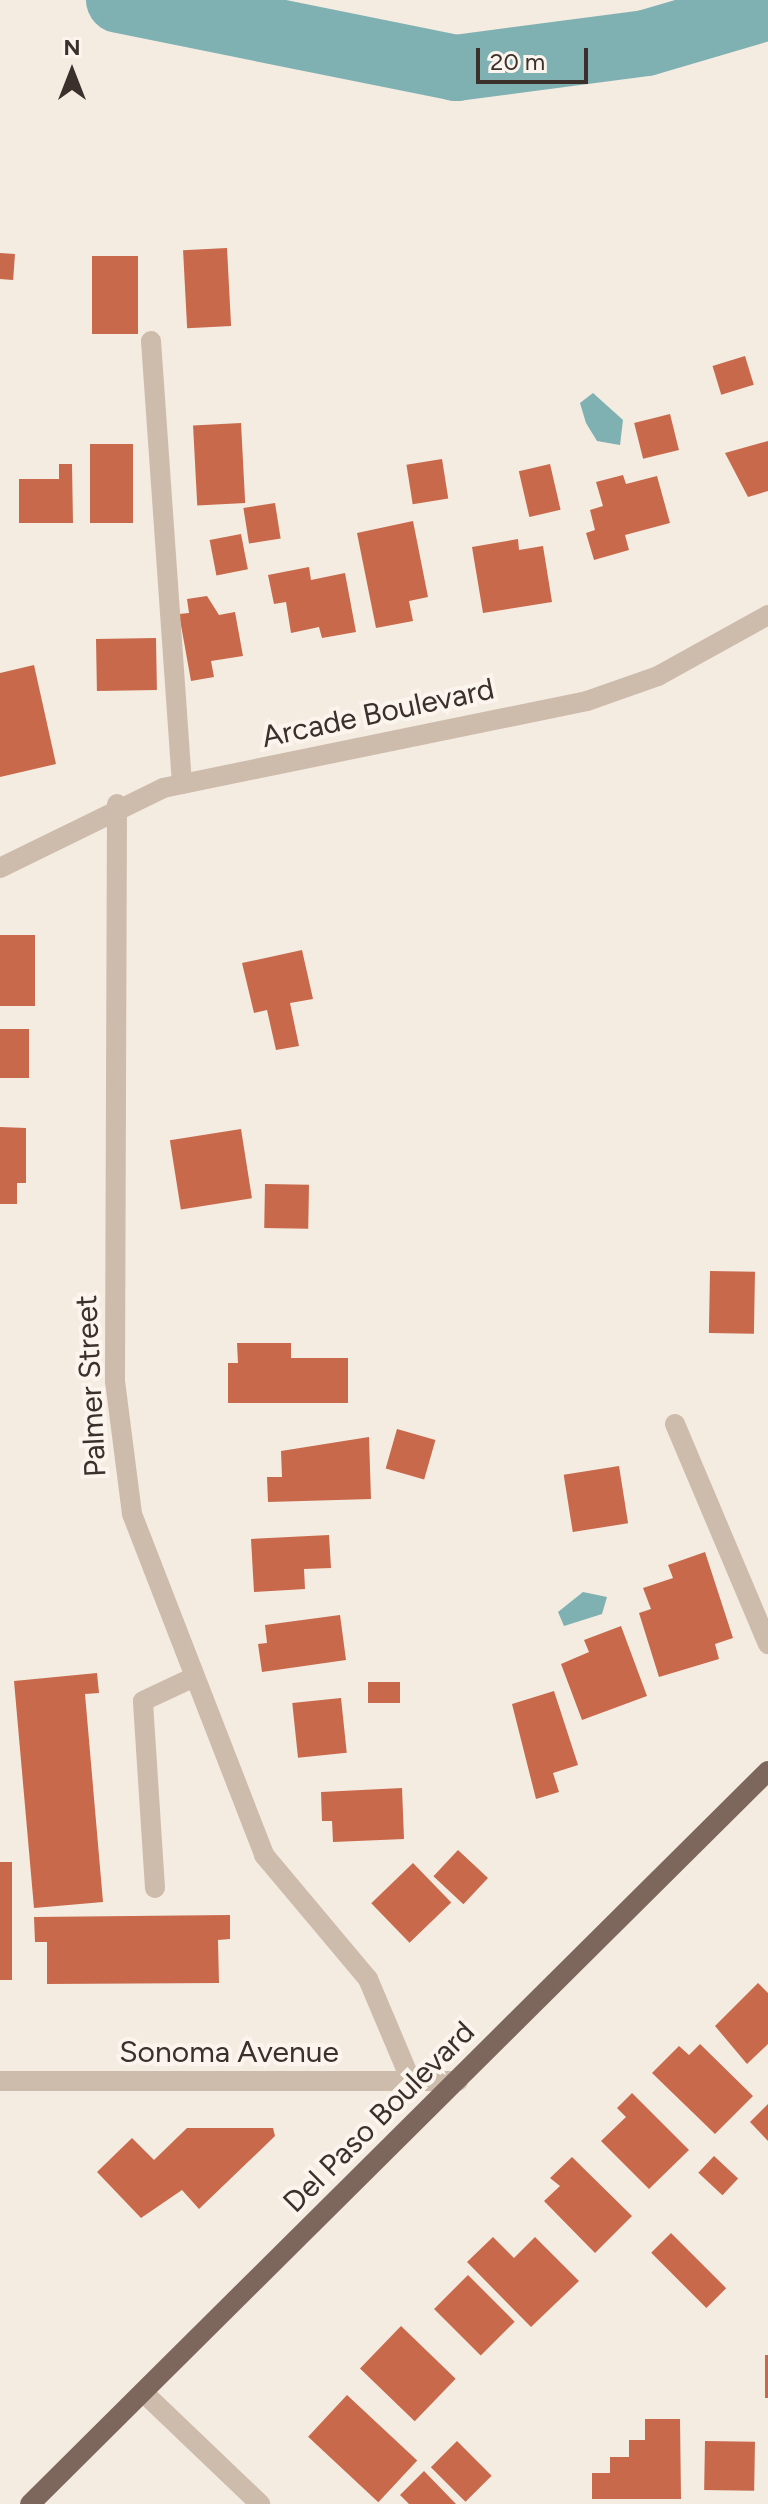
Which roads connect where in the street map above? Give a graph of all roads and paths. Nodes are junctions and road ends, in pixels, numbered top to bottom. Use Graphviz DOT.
graph roads {
  1 [pos="151,341"];
  2 [pos="768,615"];
  3 [pos="182,784"];
  4 [pos="117,804"];
  5 [pos="0,868"];
  6 [pos="675,1424"];
  7 [pos="768,1644"];
  8 [pos="192,1678"];
  9 [pos="768,1771"];
  10 [pos="155,1888"];
  11 [pos="0,2081"];
  12 [pos="458,2081"];
  13 [pos="412,2083"];
  14 [pos="144,2393"];
  15 [pos="30,2504"];
  16 [pos="260,2504"];
  1 -- 3 [label="street"];
  2 -- 3 [label="street, Arcade Boulevard"];
  3 -- 4 [label="street, Arcade Boulevard"];
  4 -- 5 [label="street, Arcade Boulevard"];
  4 -- 8 [label="street, Palmer Street"];
  6 -- 7 [label="street"];
  8 -- 10 [label="street"];
  8 -- 13 [label="street, Palmer Street"];
  9 -- 12 [label="main road, Del Paso Boulevard"];
  11 -- 13 [label="street, Sonoma Avenue"];
  12 -- 13 [label="street, Sonoma Avenue"];
  12 -- 14 [label="main road, Del Paso Boulevard"];
  14 -- 15 [label="main road, Del Paso Boulevard"];
  14 -- 16 [label="street"];
}
